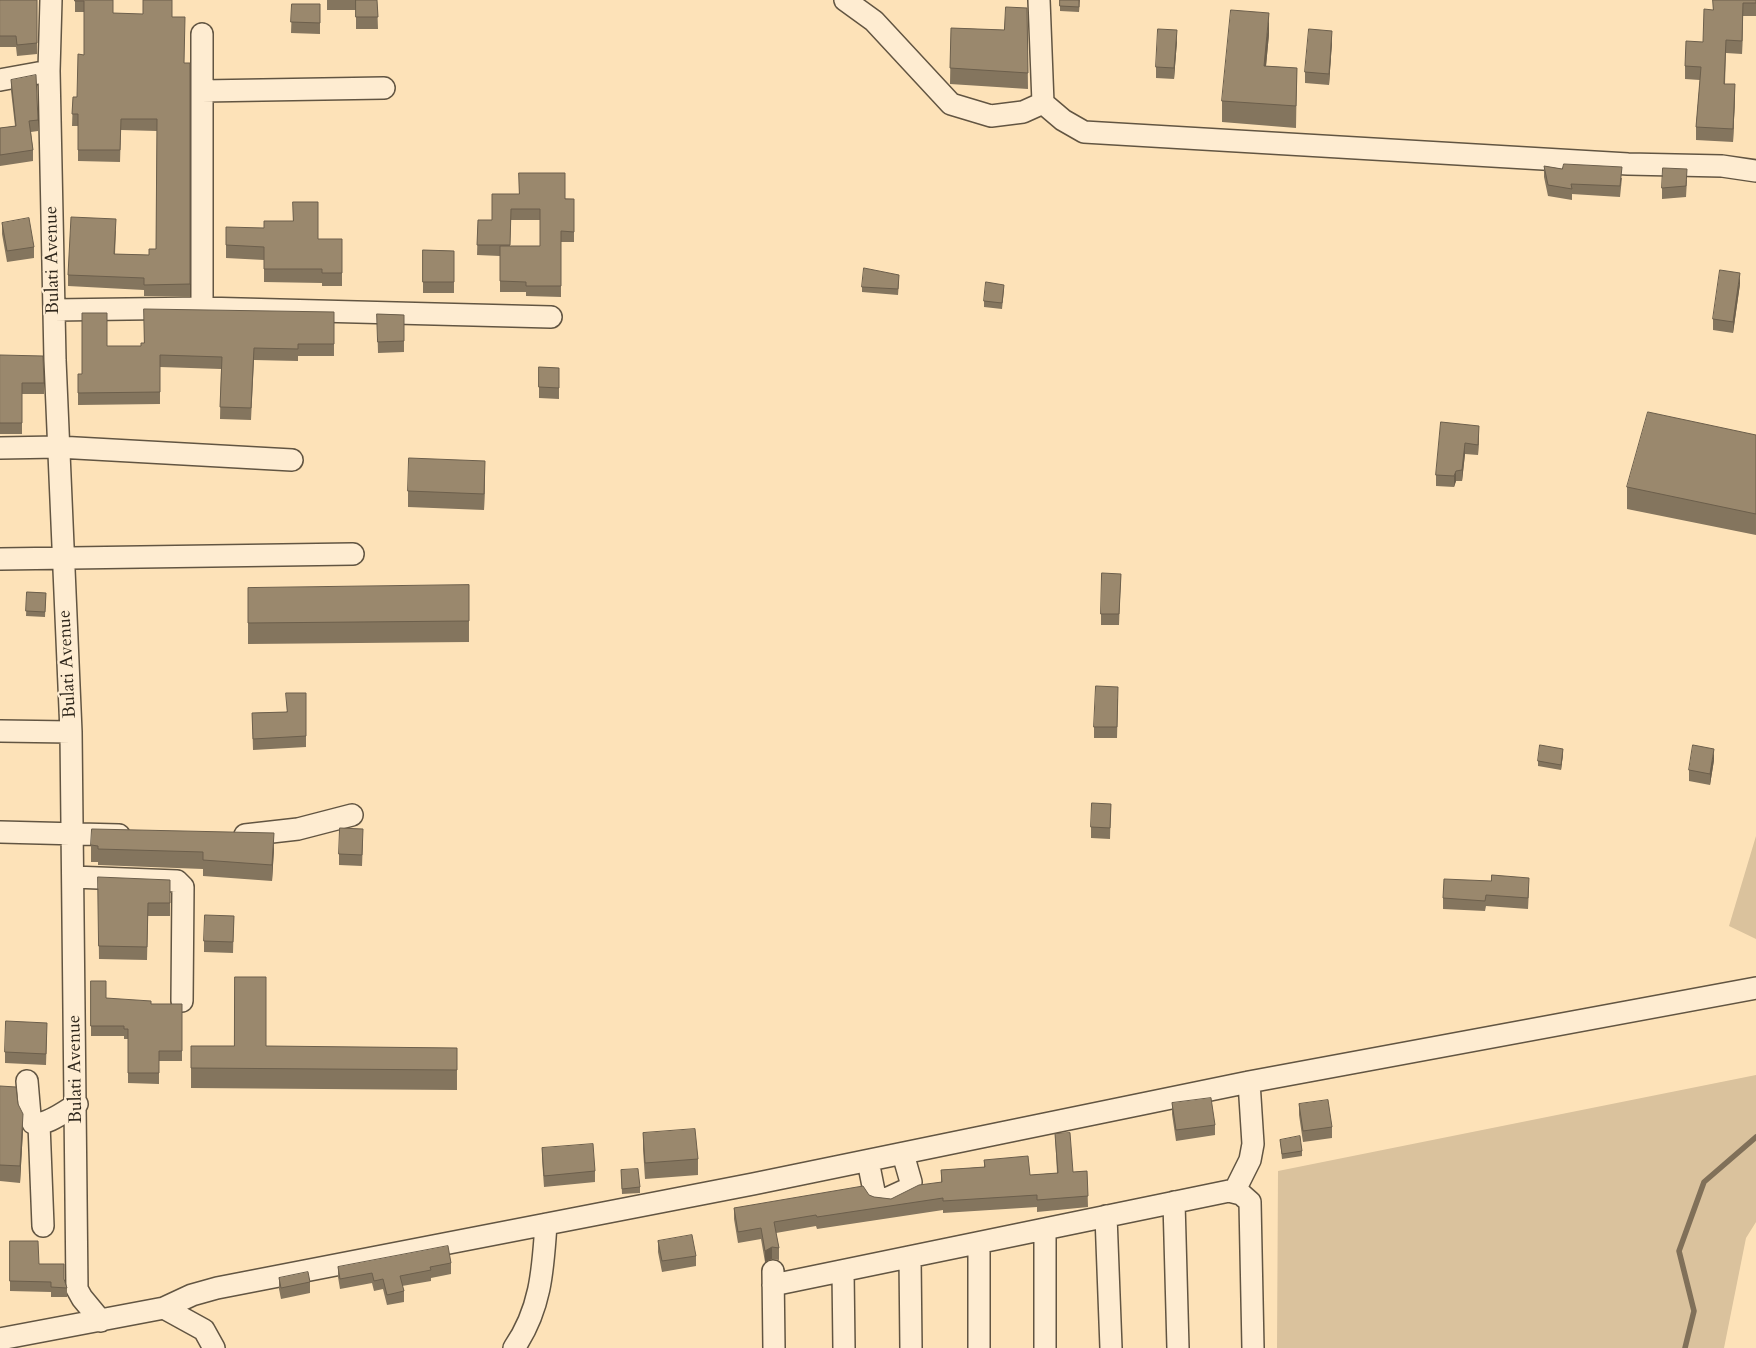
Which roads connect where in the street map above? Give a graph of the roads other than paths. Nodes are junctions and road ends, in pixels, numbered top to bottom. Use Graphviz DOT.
graph roads {
  1 [pos="51,0"];
  2 [pos="845,0"];
  3 [pos="1038,0"];
  4 [pos="202,34"];
  5 [pos="49,71"];
  6 [pos="0,80"];
  7 [pos="384,88"];
  8 [pos="202,91"];
  9 [pos="1043,103"];
  10 [pos="1756,171"];
  11 [pos="202,308"];
  12 [pos="54,310"];
  13 [pos="551,317"];
  14 [pos="58,447"];
  15 [pos="0,448"];
  16 [pos="292,460"];
  17 [pos="353,554"];
  18 [pos="64,556"];
  19 [pos="0,559"];
  20 [pos="0,731"];
  21 [pos="72,732"];
  22 [pos="352,815"];
  23 [pos="0,832"];
  24 [pos="72,834"];
  25 [pos="141,835"];
  26 [pos="230,835"];
  27 [pos="73,877"];
  28 [pos="1756,988"];
  29 [pos="182,1001"];
  30 [pos="27,1081"];
  31 [pos="1249,1082"];
  32 [pos="77,1104"];
  33 [pos="39,1124"];
  34 [pos="903,1154"];
  35 [pos="868,1161"];
  36 [pos="1234,1192"];
  37 [pos="1174,1202"];
  38 [pos="1106,1216"];
  39 [pos="546,1224"];
  40 [pos="43,1226"];
  41 [pos="1045,1229"];
  42 [pos="978,1243"];
  43 [pos="910,1257"];
  44 [pos="843,1271"];
  45 [pos="164,1308"];
  46 [pos="102,1321"];
  47 [pos="0,1340"];
  48 [pos="214,1348"];
  49 [pos="514,1348"];
  50 [pos="774,1348"];
  51 [pos="844,1348"];
  52 [pos="911,1348"];
  53 [pos="979,1348"];
  54 [pos="1045,1348"];
  55 [pos="1110,1348"];
  56 [pos="1178,1348"];
  57 [pos="1253,1348"];
  1 -- 5 [label="street, Bulati Avenue"];
  2 -- 9 [label="street"];
  3 -- 9 [label="street"];
  4 -- 8 [label="street"];
  5 -- 6 [label="street"];
  5 -- 12 [label="street, Bulati Avenue"];
  7 -- 8 [label="street"];
  8 -- 11 [label="street"];
  9 -- 10 [label="street"];
  11 -- 12 [label="street"];
  11 -- 13 [label="street"];
  12 -- 14 [label="street, Bulati Avenue"];
  14 -- 15 [label="street"];
  14 -- 16 [label="street"];
  14 -- 18 [label="street, Bulati Avenue"];
  17 -- 18 [label="street"];
  18 -- 19 [label="street"];
  18 -- 21 [label="street, Bulati Avenue"];
  20 -- 21 [label="street"];
  21 -- 24 [label="street, Bulati Avenue"];
  22 -- 26 [label="street"];
  23 -- 24 [label="street"];
  24 -- 25 [label="street"];
  24 -- 27 [label="street, Bulati Avenue"];
  27 -- 29 [label="street"];
  27 -- 32 [label="street, Bulati Avenue"];
  28 -- 31 [label="street"];
  30 -- 33 [label="street"];
  31 -- 34 [label="street"];
  31 -- 36 [label="street"];
  32 -- 33 [label="street"];
  32 -- 46 [label="street, Bulati Avenue"];
  33 -- 40 [label="street"];
  34 -- 35 [label="street"];
  34 -- 35 [label="street"];
  35 -- 39 [label="street"];
  36 -- 37 [label="street"];
  36 -- 57 [label="street"];
  37 -- 38 [label="street"];
  37 -- 56 [label="street"];
  38 -- 41 [label="street"];
  38 -- 55 [label="street"];
  39 -- 45 [label="street"];
  39 -- 49 [label="street"];
  41 -- 42 [label="street"];
  41 -- 54 [label="street"];
  42 -- 43 [label="street"];
  42 -- 53 [label="street"];
  43 -- 44 [label="street"];
  43 -- 52 [label="street"];
  44 -- 50 [label="street"];
  44 -- 51 [label="street"];
  45 -- 46 [label="street"];
  45 -- 48 [label="street"];
  46 -- 47 [label="street"];
}
